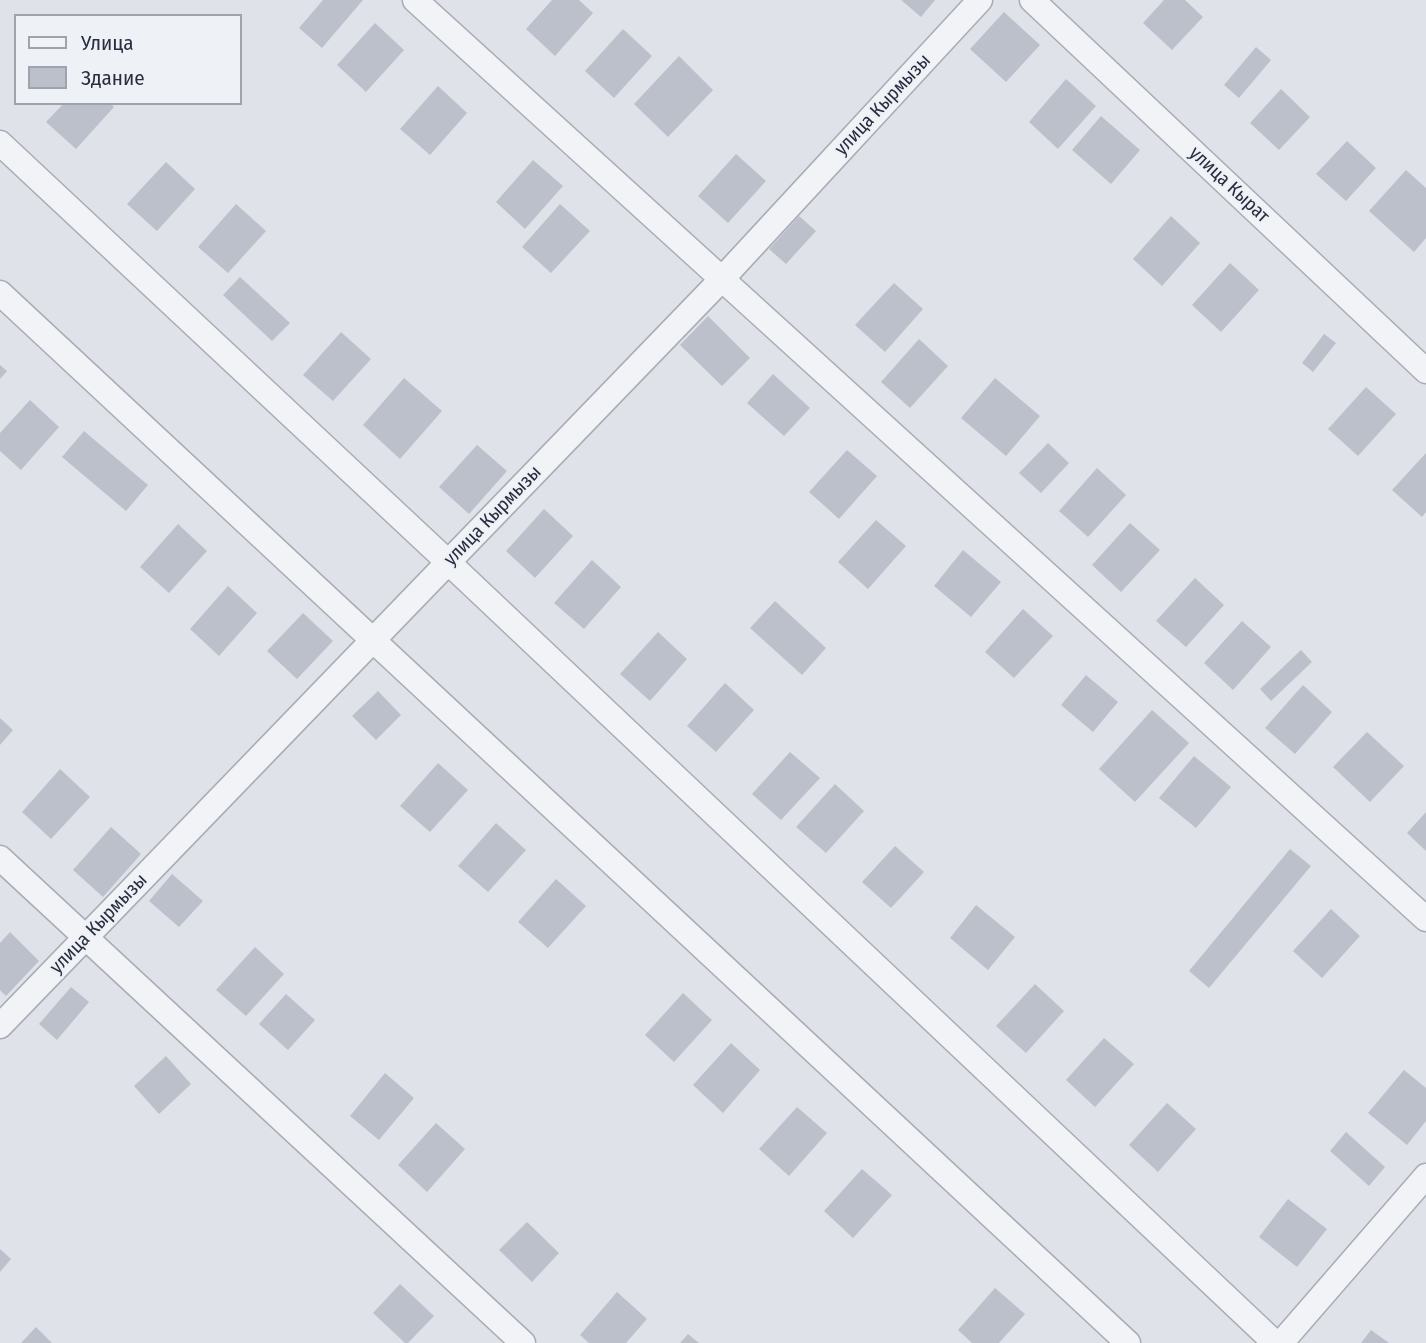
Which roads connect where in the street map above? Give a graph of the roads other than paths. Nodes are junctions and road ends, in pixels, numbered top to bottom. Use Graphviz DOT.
graph roads {
  1 [pos="415,0"];
  2 [pos="980,0"];
  3 [pos="1032,0"];
  4 [pos="0,143"];
  5 [pos="721,280"];
  6 [pos="0,293"];
  7 [pos="1426,370"];
  8 [pos="449,562"];
  9 [pos="373,640"];
  10 [pos="0,859"];
  11 [pos="1426,919"];
  12 [pos="86,937"];
  13 [pos="0,1026"];
  14 [pos="1426,1176"];
  15 [pos="523,1343"];
  16 [pos="1128,1343"];
  17 [pos="1275,1343"];
  18 [pos="1281,1343"];
  1 -- 5 [label="street"];
  2 -- 5 [label="street, улица Кырмызы"];
  3 -- 7 [label="street, улица Кырат"];
  4 -- 8 [label="street"];
  5 -- 8 [label="street, улица Кырмызы"];
  5 -- 11 [label="street"];
  6 -- 9 [label="street"];
  8 -- 9 [label="street, улица Кырмызы"];
  8 -- 17 [label="street"];
  9 -- 12 [label="street, улица Кырмызы"];
  9 -- 16 [label="street"];
  10 -- 12 [label="street"];
  12 -- 13 [label="street, улица Кырмызы"];
  12 -- 15 [label="street"];
  14 -- 18 [label="street"];
}
